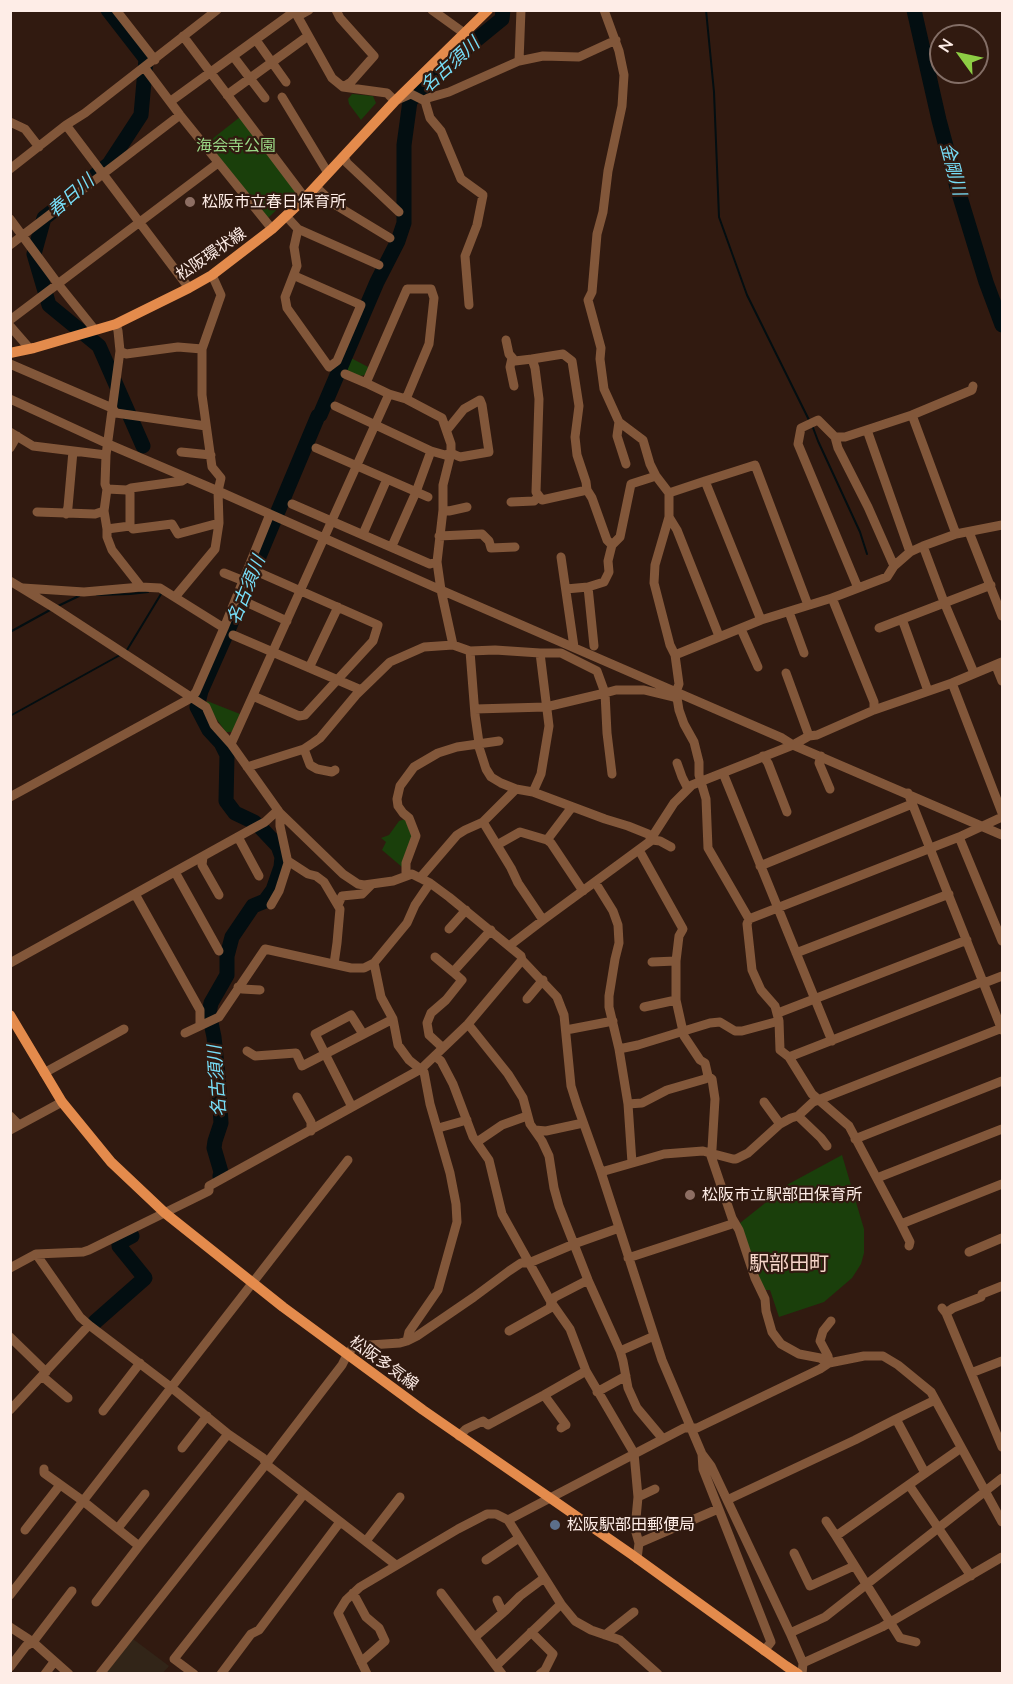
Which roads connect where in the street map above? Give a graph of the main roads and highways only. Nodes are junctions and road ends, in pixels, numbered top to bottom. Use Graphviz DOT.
graph roads {
  1 [pos="488,11"];
  2 [pos="10,353"];
  3 [pos="10,1015"];
  4 [pos="786,1670"];
  5 [pos="801,1670"];
  1 -- 2 [label="main road, 松阪環状線"];
  3 -- 4 [label="main road, 松阪多気線"];
  4 -- 5 [label="main road, 松阪多気線"];
}
